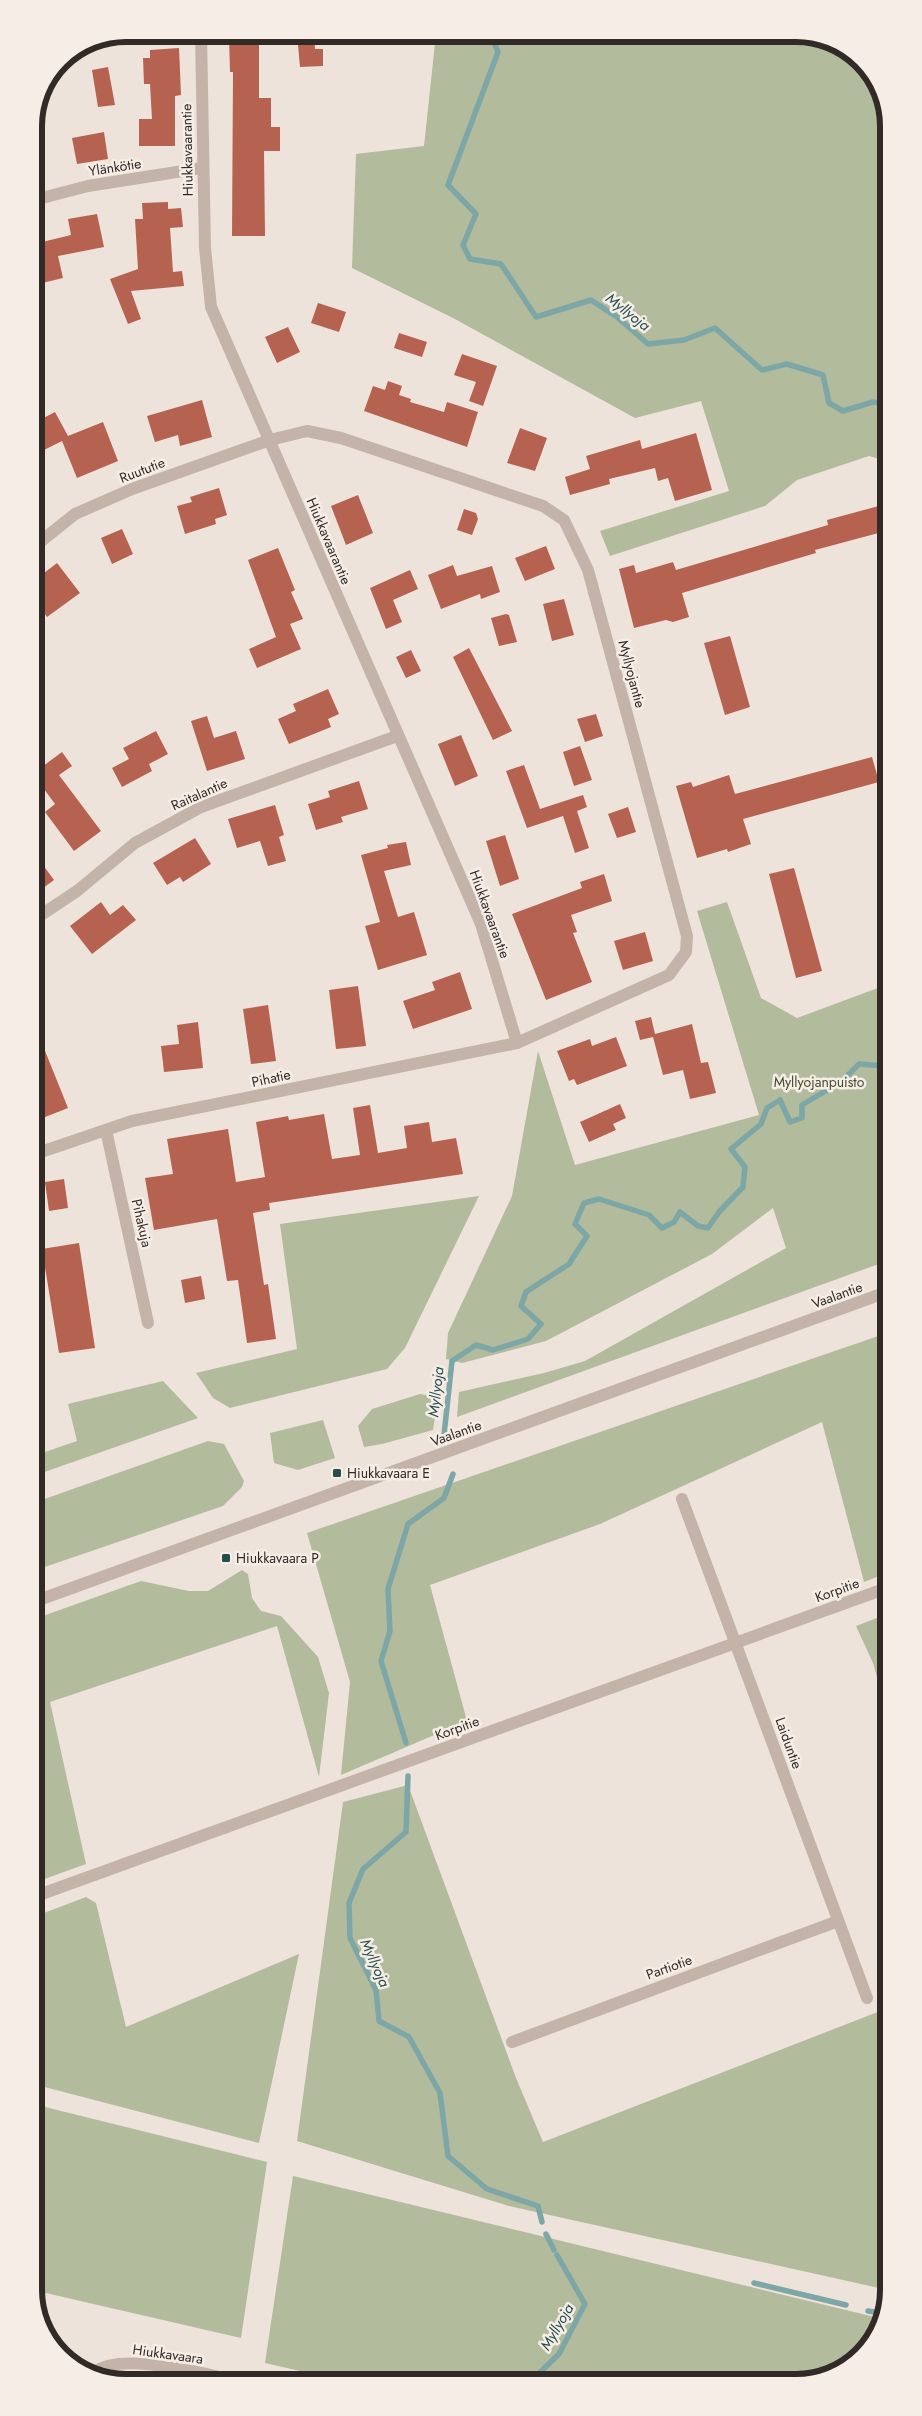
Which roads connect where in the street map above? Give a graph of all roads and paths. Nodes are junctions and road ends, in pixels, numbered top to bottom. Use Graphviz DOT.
graph roads {
  1 [pos="201,42"];
  2 [pos="202,168"];
  3 [pos="43,198"];
  4 [pos="270,440"];
  5 [pos="43,539"];
  6 [pos="397,736"];
  7 [pos="43,914"];
  8 [pos="517,1043"];
  9 [pos="106,1130"];
  10 [pos="43,1151"];
  11 [pos="880,1295"];
  12 [pos="148,1323"];
  13 [pos="682,1499"];
  14 [pos="880,1591"];
  15 [pos="42,1599"];
  16 [pos="736,1643"];
  17 [pos="42,1894"];
  18 [pos="838,1921"];
  19 [pos="867,1998"];
  20 [pos="512,2042"];
  21 [pos="99,2369"];
  22 [pos="193,2373"];
  1 -- 2 [label="street, Hiukkavaarantie"];
  2 -- 3 [label="street, Ylänkötie"];
  2 -- 4 [label="street, Hiukkavaarantie"];
  4 -- 5 [label="street, Ruututie"];
  4 -- 6 [label="street, Hiukkavaarantie"];
  4 -- 8 [label="street, Myllyojantie"];
  6 -- 7 [label="street, Raitalantie"];
  6 -- 8 [label="street, Hiukkavaarantie"];
  8 -- 9 [label="street, Pihatie"];
  9 -- 10 [label="street, Pihatie"];
  9 -- 12 [label="street, Pihakuja"];
  11 -- 15 [label="street, Vaalantie"];
  13 -- 16 [label="street, Laiduntie"];
  14 -- 16 [label="street, Korpitie"];
  16 -- 17 [label="street, Korpitie"];
  16 -- 18 [label="street, Laiduntie"];
  18 -- 19 [label="street, Laiduntie"];
  18 -- 20 [label="street, Partiotie"];
  21 -- 22 [label="street, Hiukkavaara"];
}
